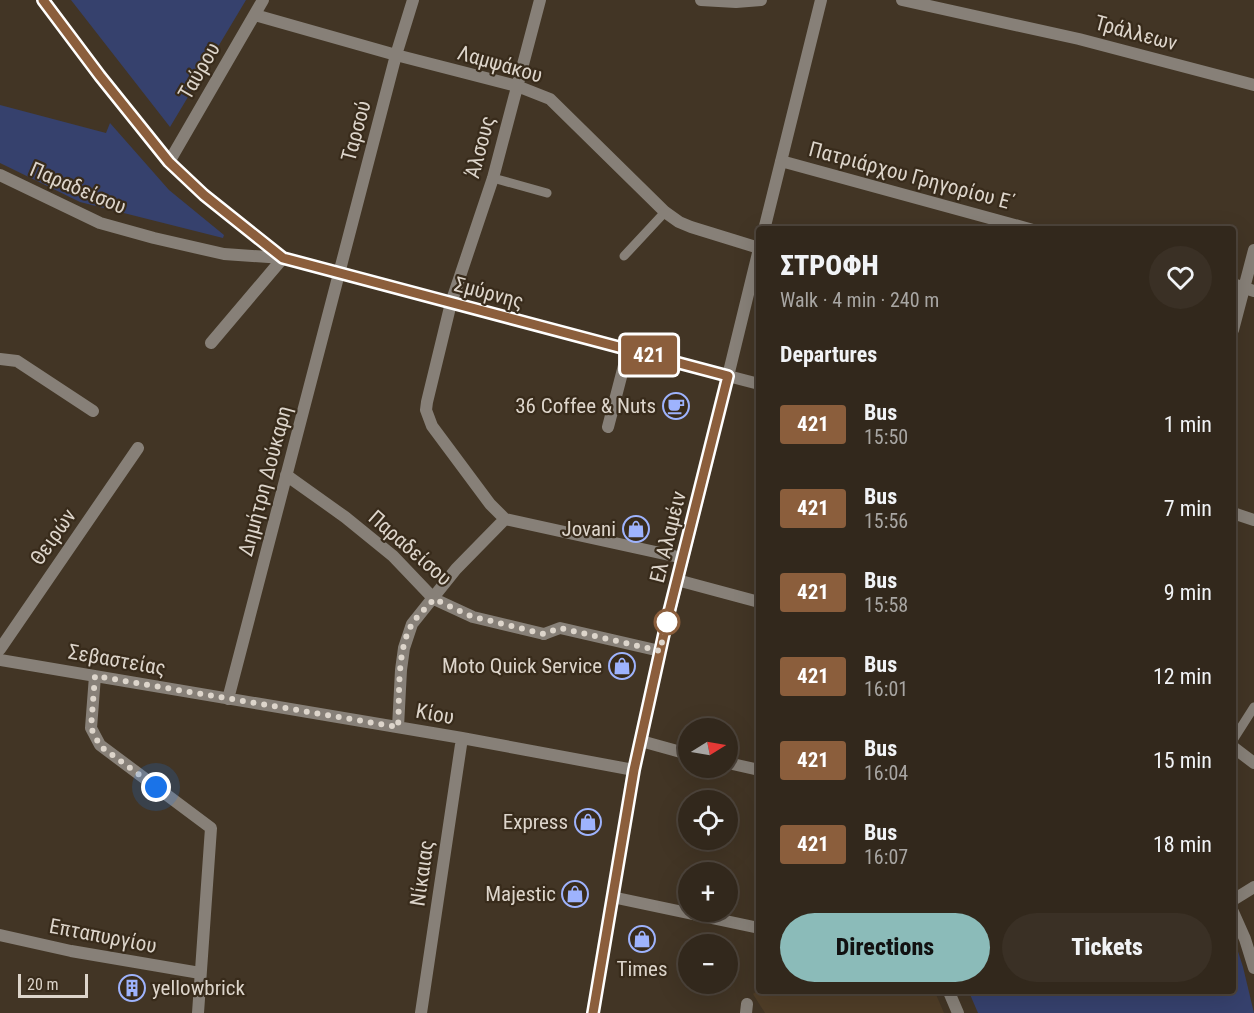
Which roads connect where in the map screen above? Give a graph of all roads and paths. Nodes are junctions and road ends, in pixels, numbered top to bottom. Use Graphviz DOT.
graph roads {
  1 [pos="43,0"];
  2 [pos="263,0"];
  3 [pos="413,0"];
  4 [pos="540,0"];
  5 [pos="701,0"];
  6 [pos="761,0"];
  7 [pos="821,0"];
  8 [pos="902,0"];
  9 [pos="255,15"];
  10 [pos="396,56"];
  11 [pos="1254,85"];
  12 [pos="517,86"];
  13 [pos="781,161"];
  14 [pos="169,162"];
  15 [pos="0,175"];
  16 [pos="493,178"];
  17 [pos="548,193"];
  18 [pos="665,212"];
  19 [pos="765,226"];
  20 [pos="1018,226"];
  21 [pos="756,248"];
  22 [pos="1254,250"];
  23 [pos="624,256"];
  24 [pos="283,258"];
  25 [pos="756,261"];
  26 [pos="339,273"];
  27 [pos="1244,287"];
  28 [pos="451,303"];
  29 [pos="1236,318"];
  30 [pos="211,343"];
  31 [pos="628,350"];
  32 [pos="0,359"];
  33 [pos="728,376"];
  34 [pos="756,383"];
  35 [pos="93,411"];
  36 [pos="608,427"];
  37 [pos="138,448"];
  38 [pos="286,475"];
  39 [pos="1236,514"];
  40 [pos="505,519"];
  41 [pos="1254,520"];
  42 [pos="683,558"];
  43 [pos="677,580"];
  44 [pos="434,599"];
  45 [pos="756,601"];
  46 [pos="0,649"];
  47 [pos="660,651"];
  48 [pos="0,660"];
  49 [pos="95,676"];
  50 [pos="228,699"];
  51 [pos="1254,707"];
  52 [pos="398,727"];
  53 [pos="1236,735"];
  54 [pos="462,738"];
  55 [pos="641,741"];
  56 [pos="1236,749"];
  57 [pos="678,751"];
  58 [pos="1254,763"];
  59 [pos="738,765"];
  60 [pos="756,769"];
  61 [pos="634,770"];
  62 [pos="1254,887"];
  63 [pos="612,897"];
  64 [pos="1236,898"];
  65 [pos="1236,919"];
  66 [pos="756,927"];
  67 [pos="0,935"];
  68 [pos="1254,968"];
  69 [pos="200,974"];
  70 [pos="950,994"];
  71 [pos="198,1013"];
  72 [pos="421,1013"];
  73 [pos="593,1013"];
  74 [pos="958,1013"];
  1 -- 14 [label="main road"];
  2 -- 9 [label="street, Ταύρου"];
  3 -- 10 [label="street, Ταρσού"];
  4 -- 12 [label="street, Άλσους"];
  5 -- 6 [label="street"];
  7 -- 13 [label="street"];
  8 -- 11 [label="street, Τράλλεων"];
  9 -- 10 [label="street, Λαμψάκου"];
  9 -- 14 [label="street, Ταύρου"];
  10 -- 12 [label="street, Λαμψάκου"];
  10 -- 26 [label="street, Ταρσού"];
  12 -- 16 [label="street, Άλσους"];
  12 -- 18 [label="street, Λαμψάκου"];
  13 -- 19 [label="street"];
  13 -- 20 [label="street, Πατριάρχου Γρηγορίου Ε΄"];
  14 -- 24 [label="main road"];
  15 -- 24 [label="street, Παραδείσου"];
  16 -- 17 [label="lane"];
  16 -- 28 [label="street, Άλσους"];
  18 -- 21 [label="street, Λαμψάκου"];
  18 -- 23 [label="lane"];
  22 -- 27 [label="street"];
  24 -- 26 [label="main road, Σμύρνης"];
  24 -- 30 [label="street"];
  25 -- 33 [label="street, Ελ Αλαμέιν"];
  26 -- 28 [label="main road, Σμύρνης"];
  26 -- 38 [label="street, Δημήτρη Δούκαρη"];
  27 -- 29 [label="street"];
  28 -- 31 [label="main road, Σμύρνης"];
  28 -- 40 [label="street, Άλσους"];
  31 -- 33 [label="main road, Σμύρνης"];
  31 -- 36 [label="street"];
  32 -- 35 [label="street"];
  33 -- 34 [label="street, Σμύρνης"];
  33 -- 42 [label="main road, Ελ Αλαμέιν"];
  37 -- 46 [label="street, Θειρών"];
  38 -- 44 [label="street, Παραδείσου"];
  38 -- 50 [label="street, Δημήτρη Δούκαρη"];
  39 -- 41 [label="street"];
  40 -- 42 [label="street"];
  40 -- 44 [label="street"];
  42 -- 43 [label="main road, Ελ Αλαμέιν"];
  43 -- 45 [label="street"];
  43 -- 47 [label="main road, Ελ Αλαμέιν"];
  44 -- 47 [label="street, Παραδείσου"];
  44 -- 52 [label="street"];
  47 -- 55 [label="main road, Ελ Αλαμέιν"];
  48 -- 49 [label="street, Σεβαστείας"];
  49 -- 50 [label="street, Σεβαστείας"];
  49 -- 69 [label="street"];
  50 -- 52 [label="street, Κίου"];
  51 -- 53 [label="lane"];
  52 -- 54 [label="street, Κίου"];
  54 -- 61 [label="street, Κίου"];
  54 -- 72 [label="street, Νίκαιας"];
  55 -- 57 [label="street"];
  55 -- 61 [label="main road, Ελ Αλαμέιν"];
  56 -- 58 [label="street"];
  59 -- 60 [label="street"];
  61 -- 63 [label="main road, Ελ Αλαμέιν"];
  62 -- 64 [label="street"];
  63 -- 66 [label="street"];
  63 -- 73 [label="main road, Ελ Αλαμέιν"];
  65 -- 68 [label="street"];
  67 -- 69 [label="street, Επταπυργίου"];
  69 -- 71 [label="street"];
  70 -- 74 [label="street"];
}
